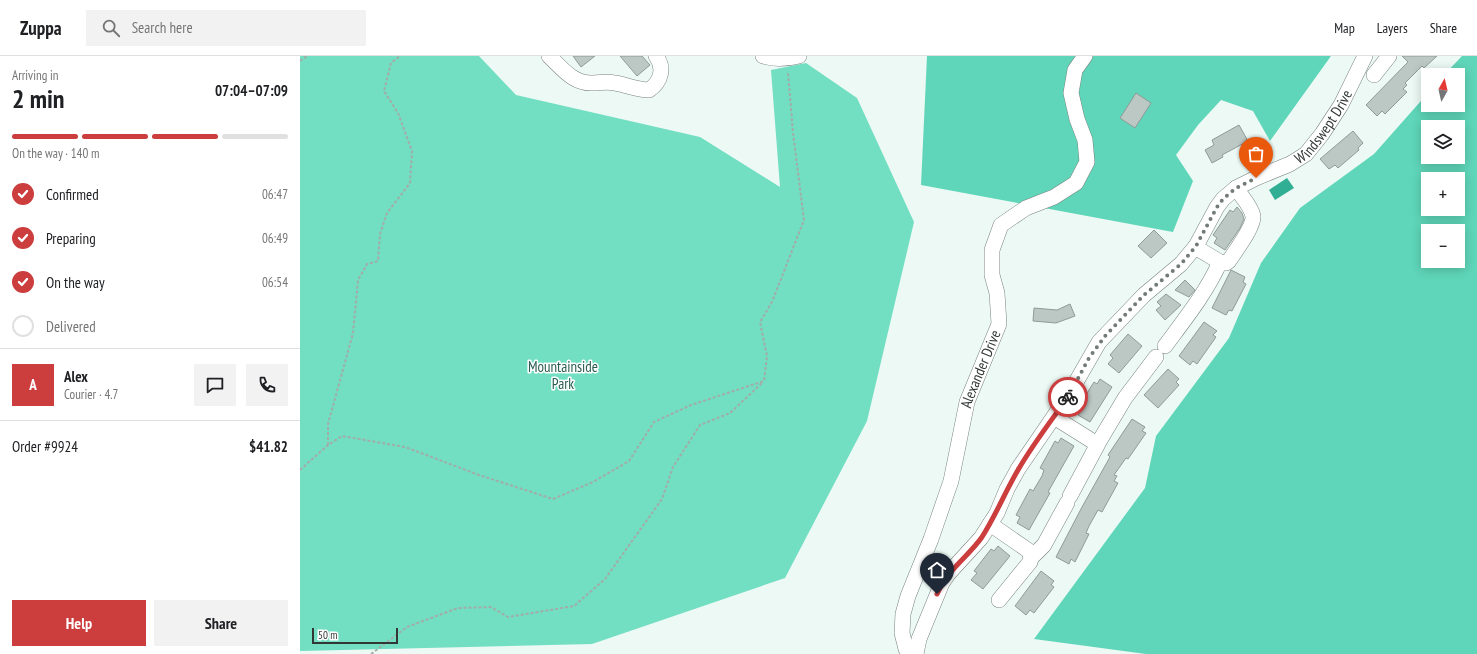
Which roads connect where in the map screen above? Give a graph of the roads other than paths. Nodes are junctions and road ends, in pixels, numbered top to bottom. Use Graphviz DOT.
graph roads {
  1 [pos="549,56"];
  2 [pos="656,56"];
  3 [pos="763,56"];
  4 [pos="1085,56"];
  5 [pos="1365,56"];
  6 [pos="1389,56"];
  7 [pos="794,57"];
  8 [pos="1374,75"];
  9 [pos="1236,188"];
  10 [pos="1195,247"];
  11 [pos="1220,262"];
  12 [pos="1054,416"];
  13 [pos="1097,444"];
  14 [pos="990,524"];
  15 [pos="1032,558"];
  16 [pos="999,600"];
  17 [pos="912,654"];
  18 [pos="916,654"];
  1 -- 2 [label="street"];
  3 -- 7 [label="street"];
  4 -- 17 [label="street, Alexander Drive"];
  5 -- 9 [label="street, Windswept Drive"];
  6 -- 8 [label="street"];
  9 -- 10 [label="street, Windswept Drive"];
  9 -- 11 [label="street"];
  10 -- 11 [label="street"];
  10 -- 12 [label="street, Windswept Drive"];
  11 -- 13 [label="street"];
  12 -- 13 [label="street"];
  12 -- 14 [label="street, Windswept Drive"];
  13 -- 15 [label="street"];
  14 -- 15 [label="street"];
  14 -- 18 [label="street, Windswept Drive"];
  15 -- 16 [label="street"];
}
